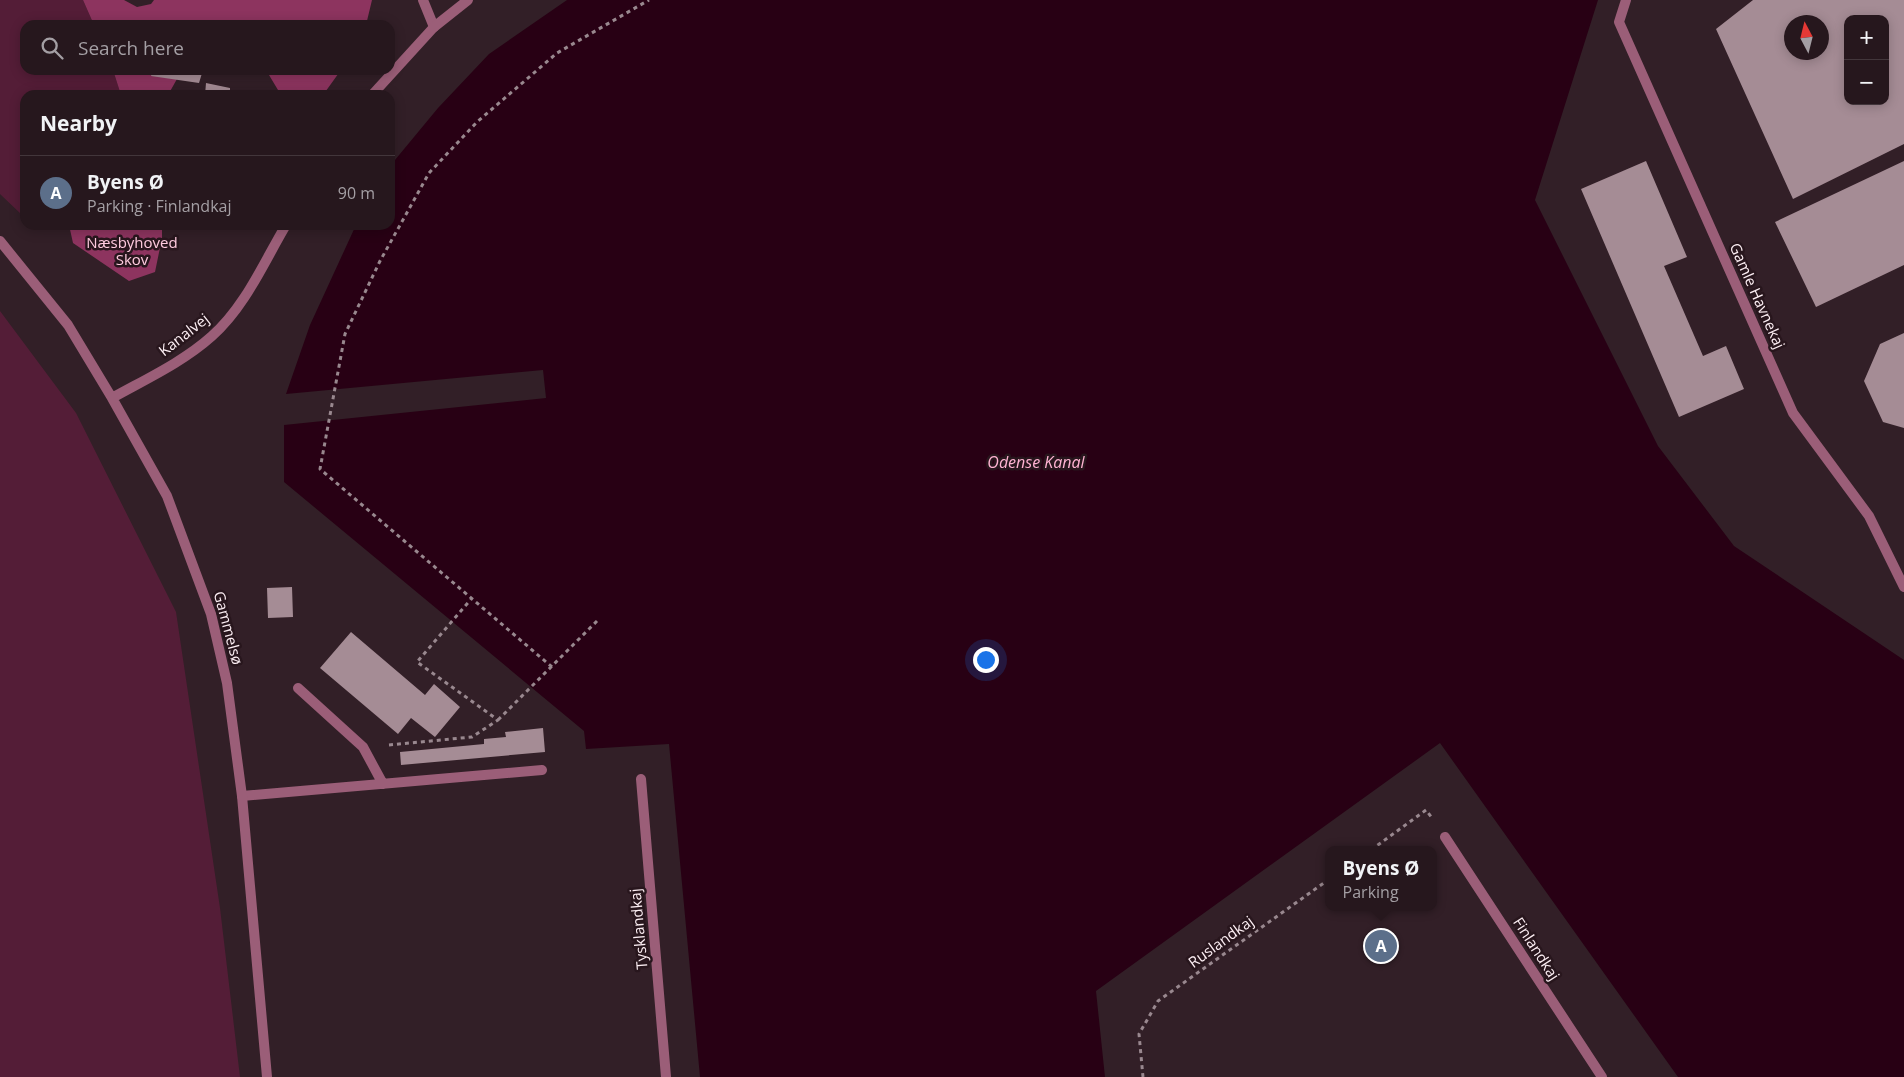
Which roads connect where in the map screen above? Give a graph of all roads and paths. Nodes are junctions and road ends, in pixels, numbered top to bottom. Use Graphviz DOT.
graph roads {
  1 [pos="422,0"];
  2 [pos="468,0"];
  3 [pos="649,0"];
  4 [pos="1626,0"];
  5 [pos="434,28"];
  6 [pos="395,70"];
  7 [pos="391,75"];
  8 [pos="377,90"];
  9 [pos="283,230"];
  10 [pos="0,241"];
  11 [pos="112,398"];
  12 [pos="1904,587"];
  13 [pos="472,598"];
  14 [pos="598,619"];
  15 [pos="552,668"];
  16 [pos="298,688"];
  17 [pos="498,720"];
  18 [pos="363,747"];
  19 [pos="542,770"];
  20 [pos="641,779"];
  21 [pos="383,784"];
  22 [pos="242,796"];
  23 [pos="1426,810"];
  24 [pos="1445,837"];
  25 [pos="1376,846"];
  26 [pos="1325,882"];
  27 [pos="268,1077"];
  28 [pos="666,1077"];
  29 [pos="1143,1077"];
  30 [pos="1602,1077"];
  1 -- 5 [label="street"];
  2 -- 5 [label="street"];
  3 -- 13 [label="path"];
  4 -- 12 [label="street, Gamle Havnekaj"];
  5 -- 6 [label="street"];
  7 -- 8 [label="street"];
  9 -- 11 [label="street, Kanalvej"];
  10 -- 11 [label="street, Gammelsø"];
  11 -- 22 [label="street, Gammelsø"];
  13 -- 15 [label="path"];
  13 -- 17 [label="path"];
  14 -- 15 [label="path"];
  15 -- 17 [label="path"];
  16 -- 18 [label="street"];
  17 -- 18 [label="path"];
  18 -- 21 [label="street"];
  19 -- 21 [label="street"];
  20 -- 28 [label="street, Tysklandkaj"];
  21 -- 22 [label="street"];
  22 -- 27 [label="street, Gammelsø"];
  23 -- 25 [label="path"];
  24 -- 30 [label="street, Finlandkaj"];
  26 -- 29 [label="path, Ruslandkaj"];
}
